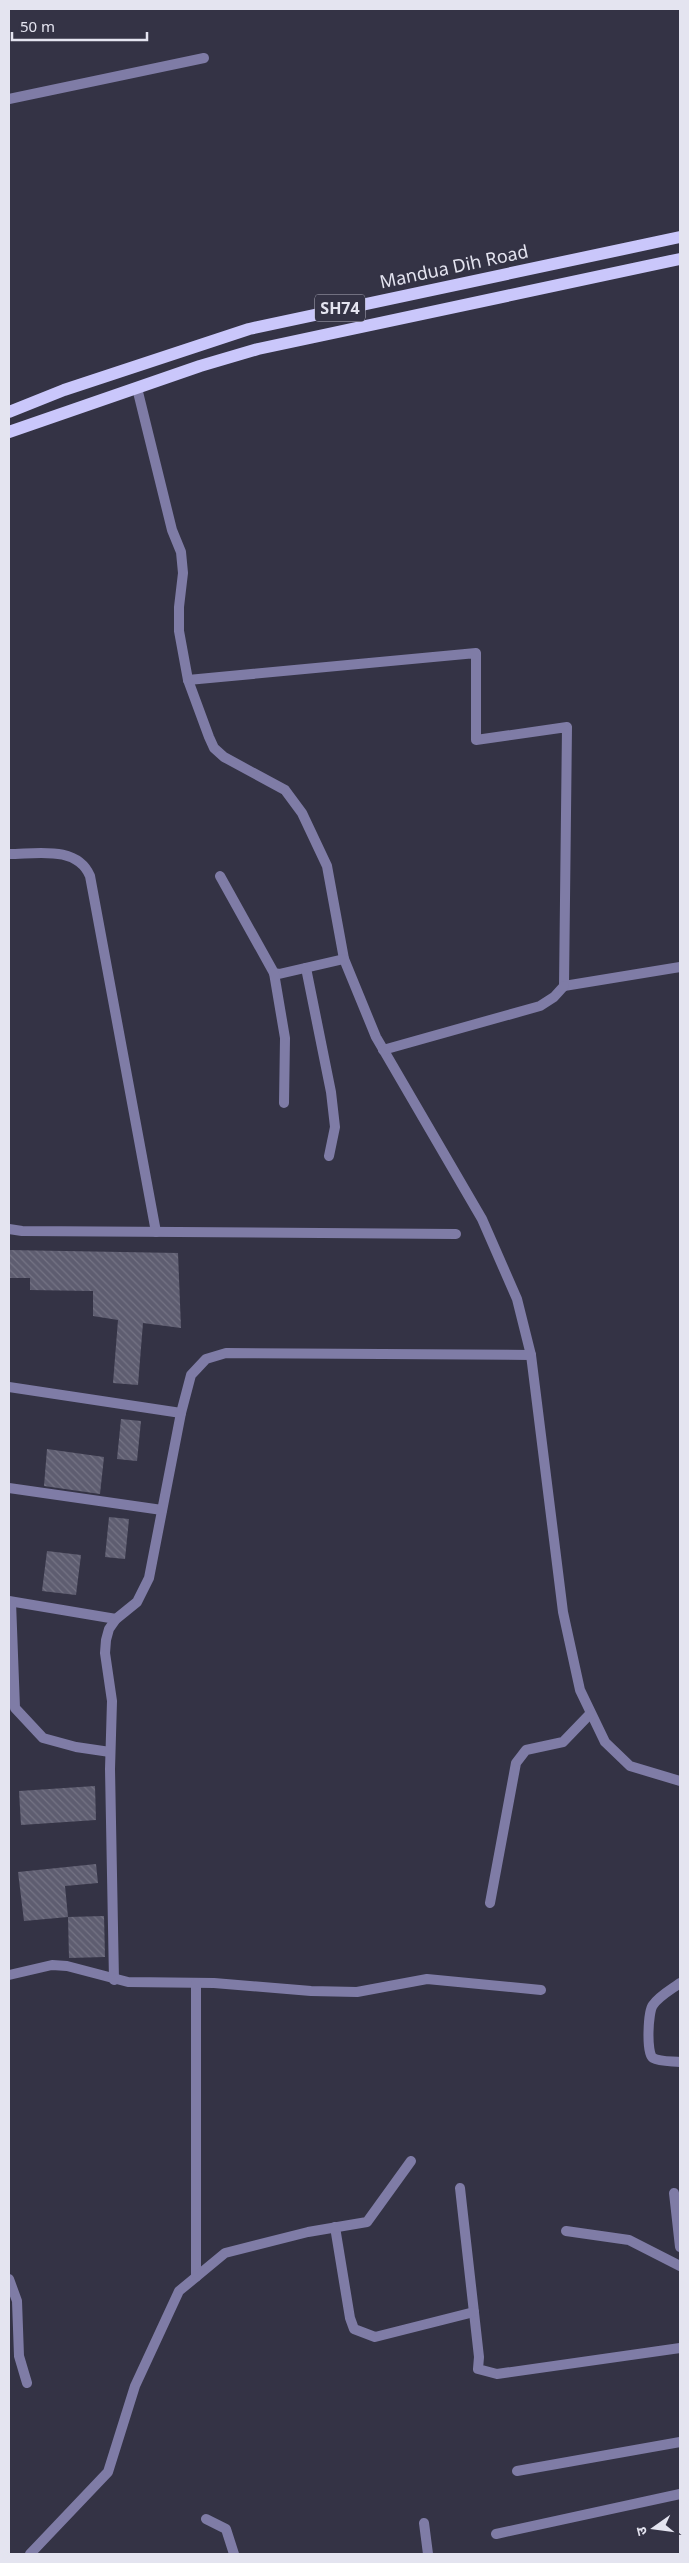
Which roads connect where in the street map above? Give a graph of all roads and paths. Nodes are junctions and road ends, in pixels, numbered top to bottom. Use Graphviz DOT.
graph roads {
  1 [pos="204,58"];
  2 [pos="9,99"];
  3 [pos="680,237"];
  4 [pos="680,259"];
  5 [pos="137,388"];
  6 [pos="9,412"];
  7 [pos="9,432"];
  8 [pos="188,680"];
  9 [pos="9,854"];
  10 [pos="220,876"];
  11 [pos="344,959"];
  12 [pos="680,967"];
  13 [pos="306,968"];
  14 [pos="274,973"];
  15 [pos="564,986"];
  16 [pos="383,1050"];
  17 [pos="284,1103"];
  18 [pos="330,1156"];
  19 [pos="9,1228"];
  20 [pos="156,1232"];
  21 [pos="456,1234"];
  22 [pos="531,1355"];
  23 [pos="9,1387"];
  24 [pos="181,1413"];
  25 [pos="9,1488"];
  26 [pos="162,1510"];
  27 [pos="10,1601"];
  28 [pos="116,1619"];
  29 [pos="590,1714"];
  30 [pos="110,1752"];
  31 [pos="680,1781"];
  32 [pos="490,1903"];
  33 [pos="9,1975"];
  34 [pos="114,1980"];
  35 [pos="196,1983"];
  36 [pos="680,1983"];
  37 [pos="541,1990"];
  38 [pos="680,2062"];
  39 [pos="411,2161"];
  40 [pos="460,2188"];
  41 [pos="674,2193"];
  42 [pos="335,2227"];
  43 [pos="566,2230"];
  44 [pos="680,2247"];
  45 [pos="680,2266"];
  46 [pos="196,2277"];
  47 [pos="9,2279"];
  48 [pos="474,2312"];
  49 [pos="680,2348"];
  50 [pos="27,2383"];
  51 [pos="680,2442"];
  52 [pos="517,2471"];
  53 [pos="680,2494"];
  54 [pos="206,2519"];
  55 [pos="424,2523"];
  56 [pos="496,2534"];
  57 [pos="30,2554"];
  58 [pos="234,2554"];
  59 [pos="428,2554"];
  1 -- 2 [label="street"];
  3 -- 6 [label="main road, Mandua Dih Road / SH74"];
  4 -- 5 [label="main road, SH74"];
  5 -- 7 [label="main road, SH74"];
  5 -- 8 [label="street"];
  8 -- 11 [label="street"];
  8 -- 15 [label="street"];
  9 -- 20 [label="street"];
  10 -- 14 [label="street"];
  11 -- 13 [label="street"];
  11 -- 16 [label="street"];
  12 -- 15 [label="street"];
  13 -- 14 [label="street"];
  13 -- 18 [label="street"];
  14 -- 17 [label="street"];
  15 -- 16 [label="street"];
  16 -- 22 [label="street"];
  19 -- 20 [label="street"];
  20 -- 21 [label="street"];
  22 -- 24 [label="street"];
  22 -- 29 [label="street"];
  23 -- 24 [label="street"];
  24 -- 26 [label="street"];
  25 -- 26 [label="street"];
  26 -- 28 [label="street"];
  27 -- 28 [label="street"];
  27 -- 30 [label="street"];
  28 -- 30 [label="street"];
  29 -- 31 [label="street"];
  29 -- 32 [label="street"];
  30 -- 34 [label="street"];
  33 -- 34 [label="street"];
  34 -- 35 [label="street"];
  35 -- 37 [label="street"];
  35 -- 46 [label="street"];
  36 -- 38 [label="street"];
  39 -- 42 [label="street"];
  40 -- 48 [label="street"];
  41 -- 44 [label="street"];
  42 -- 46 [label="street"];
  42 -- 48 [label="street"];
  43 -- 45 [label="street"];
  46 -- 57 [label="street"];
  47 -- 50 [label="street"];
  48 -- 49 [label="street"];
  51 -- 52 [label="street"];
  53 -- 56 [label="street"];
  54 -- 58 [label="street"];
  55 -- 59 [label="street"];
}
